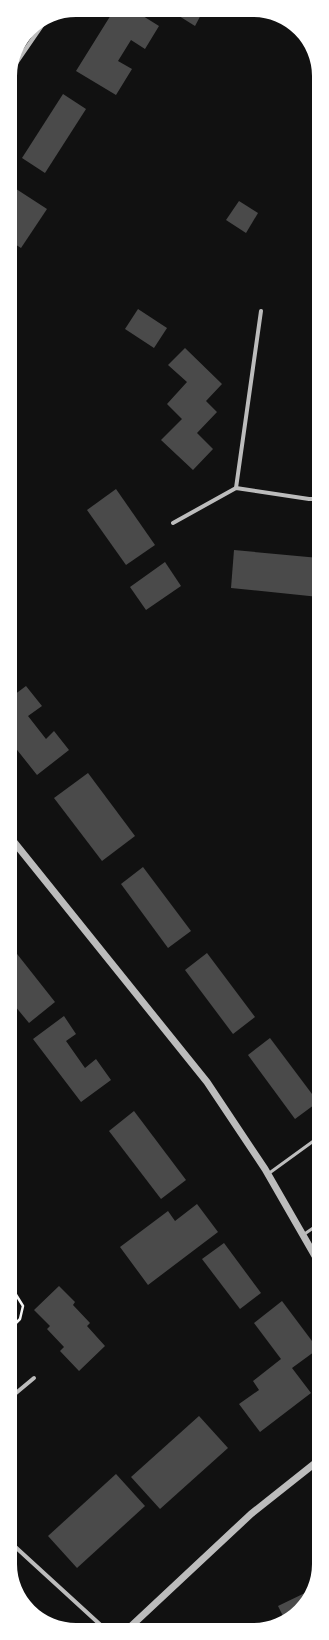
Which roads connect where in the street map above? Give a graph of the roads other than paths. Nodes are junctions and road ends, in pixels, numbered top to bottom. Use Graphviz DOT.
graph roads {
  1 [pos="39,30"];
  2 [pos="21,57"];
  3 [pos="261,311"];
  4 [pos="236,488"];
  5 [pos="312,499"];
  6 [pos="173,523"];
  7 [pos="17,846"];
  8 [pos="312,1141"];
  9 [pos="268,1174"];
  10 [pos="312,1229"];
  11 [pos="303,1235"];
  12 [pos="312,1251"];
  13 [pos="34,1378"];
  14 [pos="17,1392"];
  15 [pos="312,1466"];
  16 [pos="17,1549"];
  17 [pos="97,1623"];
  18 [pos="134,1623"];
  1 -- 2 [label="street"];
  3 -- 4 [label="street"];
  4 -- 5 [label="street"];
  4 -- 6 [label="street"];
  7 -- 9 [label="street"];
  8 -- 9 [label="lane"];
  9 -- 11 [label="street"];
  10 -- 11 [label="lane"];
  11 -- 12 [label="street"];
  13 -- 14 [label="street"];
  15 -- 18 [label="street"];
  16 -- 17 [label="street"];
}
